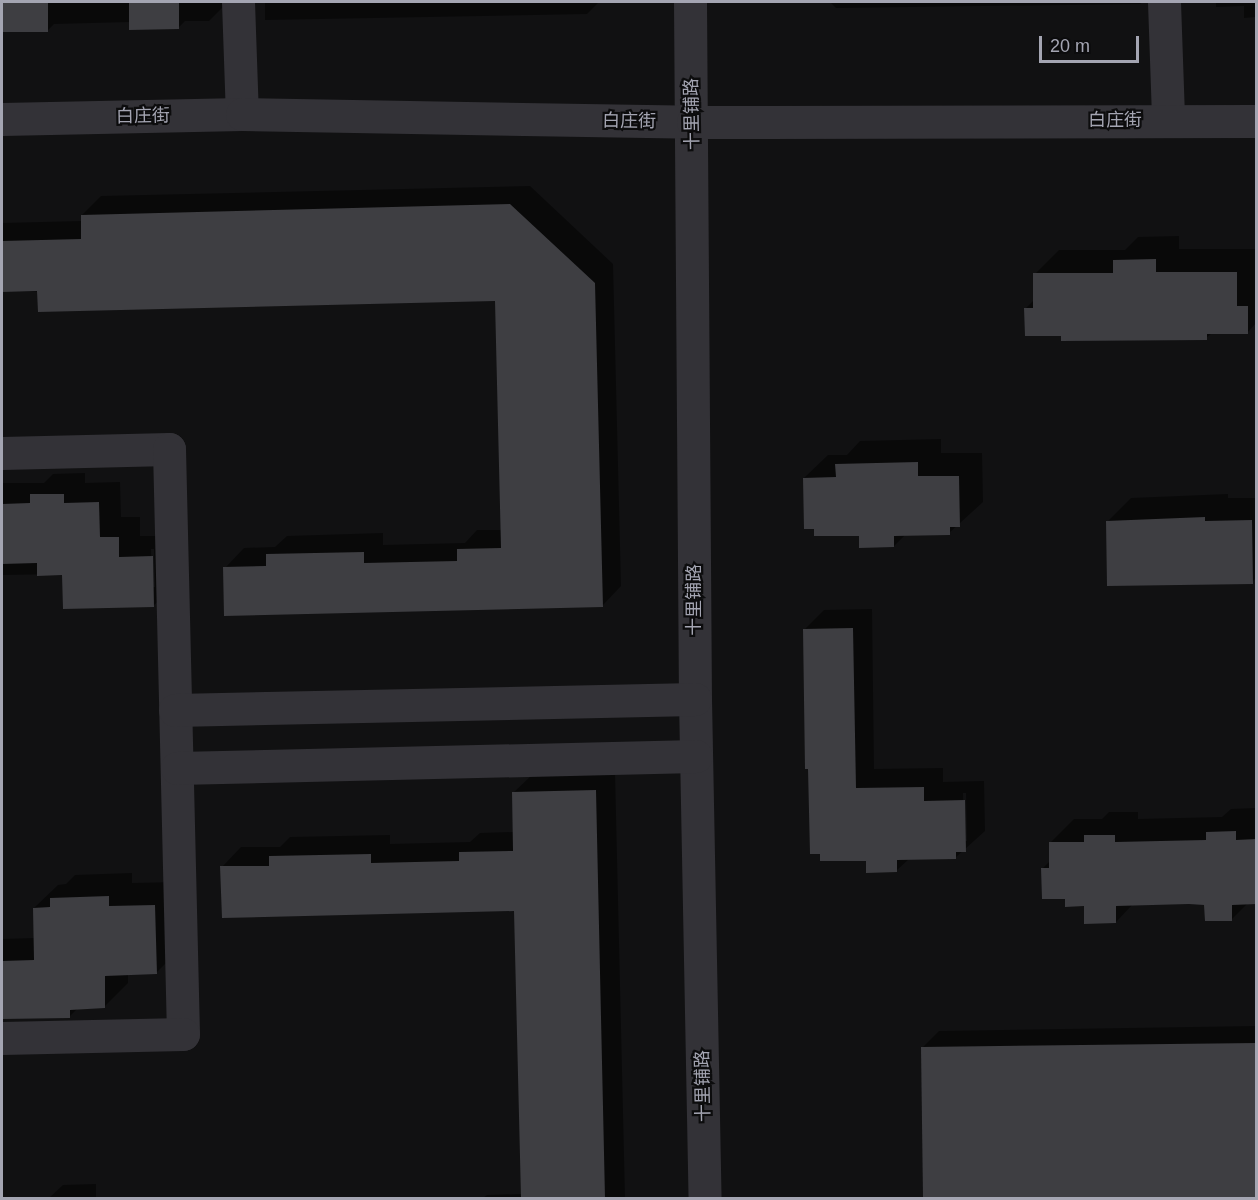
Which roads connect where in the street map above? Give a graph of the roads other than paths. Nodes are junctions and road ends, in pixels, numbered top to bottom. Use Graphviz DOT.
graph roads {
  1 [pos="238,2"];
  2 [pos="690,2"];
  3 [pos="1164,2"];
  4 [pos="242,114"];
  5 [pos="2,118"];
  6 [pos="1168,119"];
  7 [pos="1257,121"];
  8 [pos="693,122"];
  9 [pos="2,453"];
  10 [pos="695,699"];
  11 [pos="175,710"];
  12 [pos="696,756"];
  13 [pos="177,768"];
  14 [pos="2,1038"];
  15 [pos="705,1198"];
  1 -- 4 [label="street"];
  2 -- 8 [label="street, 十里铺路"];
  3 -- 6 [label="street"];
  4 -- 5 [label="street, 白庄街"];
  4 -- 8 [label="street, 白庄街"];
  6 -- 7 [label="street, 白庄街"];
  6 -- 8 [label="street, 白庄街"];
  8 -- 10 [label="street, 十里铺路"];
  9 -- 11 [label="street"];
  10 -- 11 [label="street"];
  10 -- 12 [label="street, 十里铺路"];
  11 -- 13 [label="street"];
  12 -- 13 [label="street"];
  12 -- 15 [label="street, 十里铺路"];
  13 -- 14 [label="street"];
}
